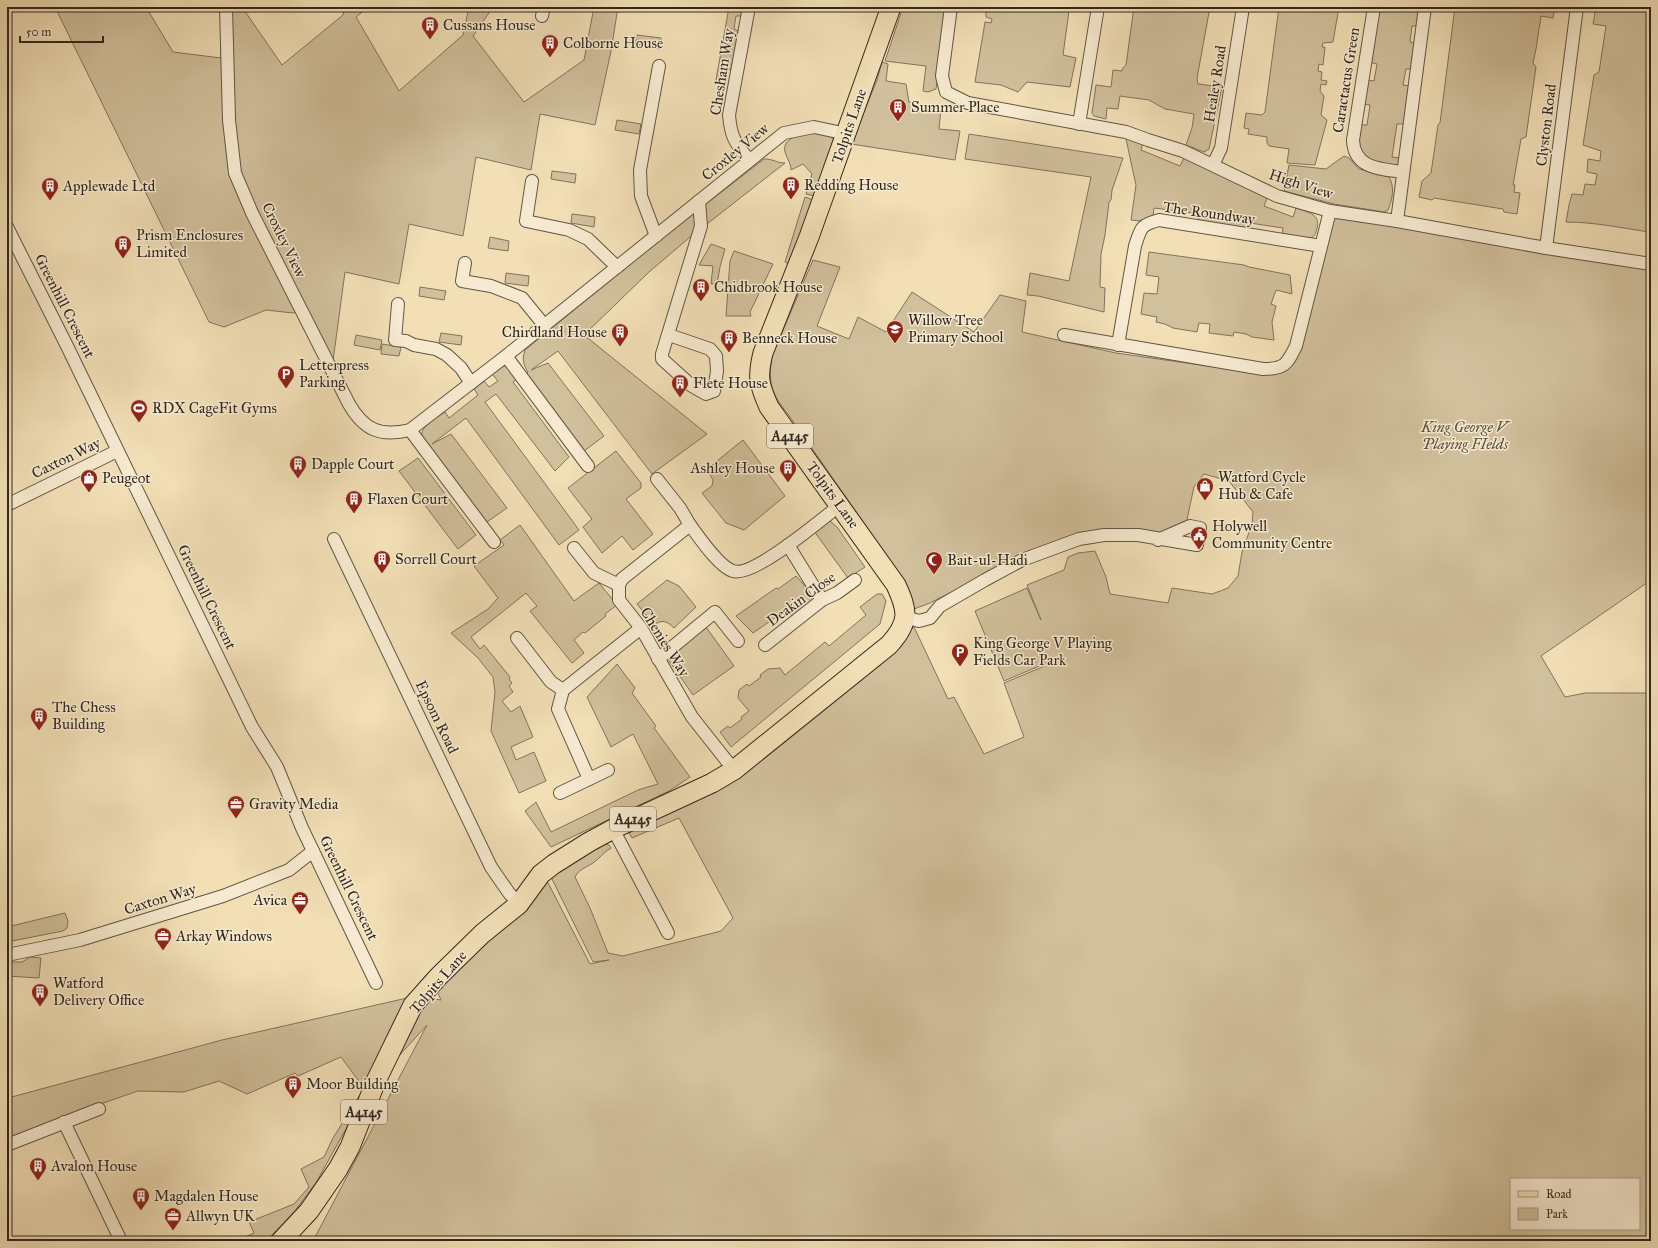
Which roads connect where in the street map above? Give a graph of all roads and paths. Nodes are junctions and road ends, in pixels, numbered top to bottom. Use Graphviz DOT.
graph roads {
  1 [pos="226,7"];
  2 [pos="749,7"];
  3 [pos="891,7"];
  4 [pos="951,7"];
  5 [pos="1098,7"];
  6 [pos="1243,7"];
  7 [pos="1374,7"];
  8 [pos="1425,7"];
  9 [pos="1577,7"];
  10 [pos="659,66"];
  11 [pos="1079,124"];
  12 [pos="847,134"];
  13 [pos="749,160"];
  14 [pos="1213,165"];
  15 [pos="1403,172"];
  16 [pos="532,181"];
  17 [pos="699,201"];
  18 [pos="1330,211"];
  19 [pos="1397,221"];
  20 [pos="7,227"];
  21 [pos="656,236"];
  22 [pos="1321,246"];
  23 [pos="1546,248"];
  24 [pos="465,263"];
  25 [pos="1651,264"];
  26 [pos="617,267"];
  27 [pos="398,304"];
  28 [pos="544,325"];
  29 [pos="669,335"];
  30 [pos="1064,335"];
  31 [pos="1118,345"];
  32 [pos="506,356"];
  33 [pos="472,382"];
  34 [pos="410,430"];
  35 [pos="117,451"];
  36 [pos="588,466"];
  37 [pos="657,479"];
  38 [pos="7,505"];
  39 [pos="840,505"];
  40 [pos="690,525"];
  41 [pos="334,539"];
  42 [pos="1158,540"];
  43 [pos="494,542"];
  44 [pos="788,545"];
  45 [pos="574,548"];
  46 [pos="855,580"];
  47 [pos="619,584"];
  48 [pos="822,600"];
  49 [pos="905,617"];
  50 [pos="641,628"];
  51 [pos="517,638"];
  52 [pos="738,641"];
  53 [pos="765,645"];
  54 [pos="658,659"];
  55 [pos="563,690"];
  56 [pos="608,770"];
  57 [pos="734,770"];
  58 [pos="589,779"];
  59 [pos="560,793"];
  60 [pos="613,829"];
  61 [pos="313,851"];
  62 [pos="519,904"];
  63 [pos="668,933"];
  64 [pos="7,955"];
  65 [pos="376,982"];
  66 [pos="99,1109"];
  67 [pos="64,1122"];
  68 [pos="7,1145"];
  69 [pos="121,1241"];
  70 [pos="282,1241"];
  1 -- 34 [label="street, Croxley View"];
  2 -- 13 [label="street, Chesham Way"];
  3 -- 12 [label="main road, Tolpits Lane / A4145"];
  4 -- 11 [label="street, High View"];
  5 -- 11 [label="street"];
  6 -- 14 [label="street, Healey Road"];
  7 -- 15 [label="street, Caractacus Green"];
  8 -- 15 [label="street"];
  9 -- 23 [label="street, Clyston Road"];
  10 -- 21 [label="street"];
  11 -- 14 [label="street, High View"];
  12 -- 13 [label="street, Croxley View"];
  12 -- 39 [label="main road, Tolpits Lane / A4145"];
  13 -- 17 [label="street, Croxley View"];
  14 -- 18 [label="street, High View"];
  15 -- 19 [label="street"];
  16 -- 26 [label="street"];
  17 -- 21 [label="street, Croxley View"];
  17 -- 29 [label="street"];
  18 -- 19 [label="street, High View"];
  18 -- 22 [label="street"];
  19 -- 23 [label="street, High View"];
  20 -- 35 [label="street, Greenhill Crescent"];
  21 -- 26 [label="street, Croxley View"];
  22 -- 31 [label="street"];
  22 -- 31 [label="street, The Roundway"];
  23 -- 25 [label="street, High View"];
  24 -- 28 [label="street"];
  26 -- 28 [label="street, Croxley View"];
  27 -- 33 [label="street"];
  28 -- 32 [label="street, Croxley View"];
  29 -- 29 [label="street"];
  30 -- 31 [label="street"];
  32 -- 33 [label="street, Croxley View"];
  32 -- 36 [label="street"];
  33 -- 34 [label="street, Croxley View"];
  34 -- 43 [label="street"];
  35 -- 38 [label="street, Caxton Way"];
  35 -- 61 [label="street, Greenhill Crescent"];
  37 -- 40 [label="street"];
  39 -- 44 [label="street"];
  39 -- 49 [label="main road, Tolpits Lane / A4145"];
  40 -- 44 [label="street"];
  40 -- 47 [label="street"];
  41 -- 62 [label="street, Epsom Road"];
  42 -- 49 [label="street"];
  44 -- 48 [label="street"];
  45 -- 47 [label="street"];
  46 -- 48 [label="street, Deakin Close"];
  47 -- 50 [label="street, Chenies Way"];
  48 -- 53 [label="street, Deakin Close"];
  49 -- 57 [label="main road, Tolpits Lane / A4145"];
  50 -- 54 [label="street, Chenies Way"];
  50 -- 55 [label="street"];
  51 -- 55 [label="street"];
  52 -- 54 [label="street"];
  54 -- 57 [label="street, Chenies Way"];
  55 -- 58 [label="street"];
  56 -- 58 [label="street"];
  57 -- 60 [label="main road, Tolpits Lane / A4145"];
  58 -- 59 [label="street"];
  60 -- 62 [label="main road, Tolpits Lane / A4145"];
  60 -- 63 [label="street"];
  61 -- 64 [label="street, Caxton Way"];
  61 -- 65 [label="street, Greenhill Crescent"];
  62 -- 70 [label="main road, Tolpits Lane / A4145"];
  66 -- 67 [label="street"];
  67 -- 68 [label="street"];
  67 -- 69 [label="street"];
}
